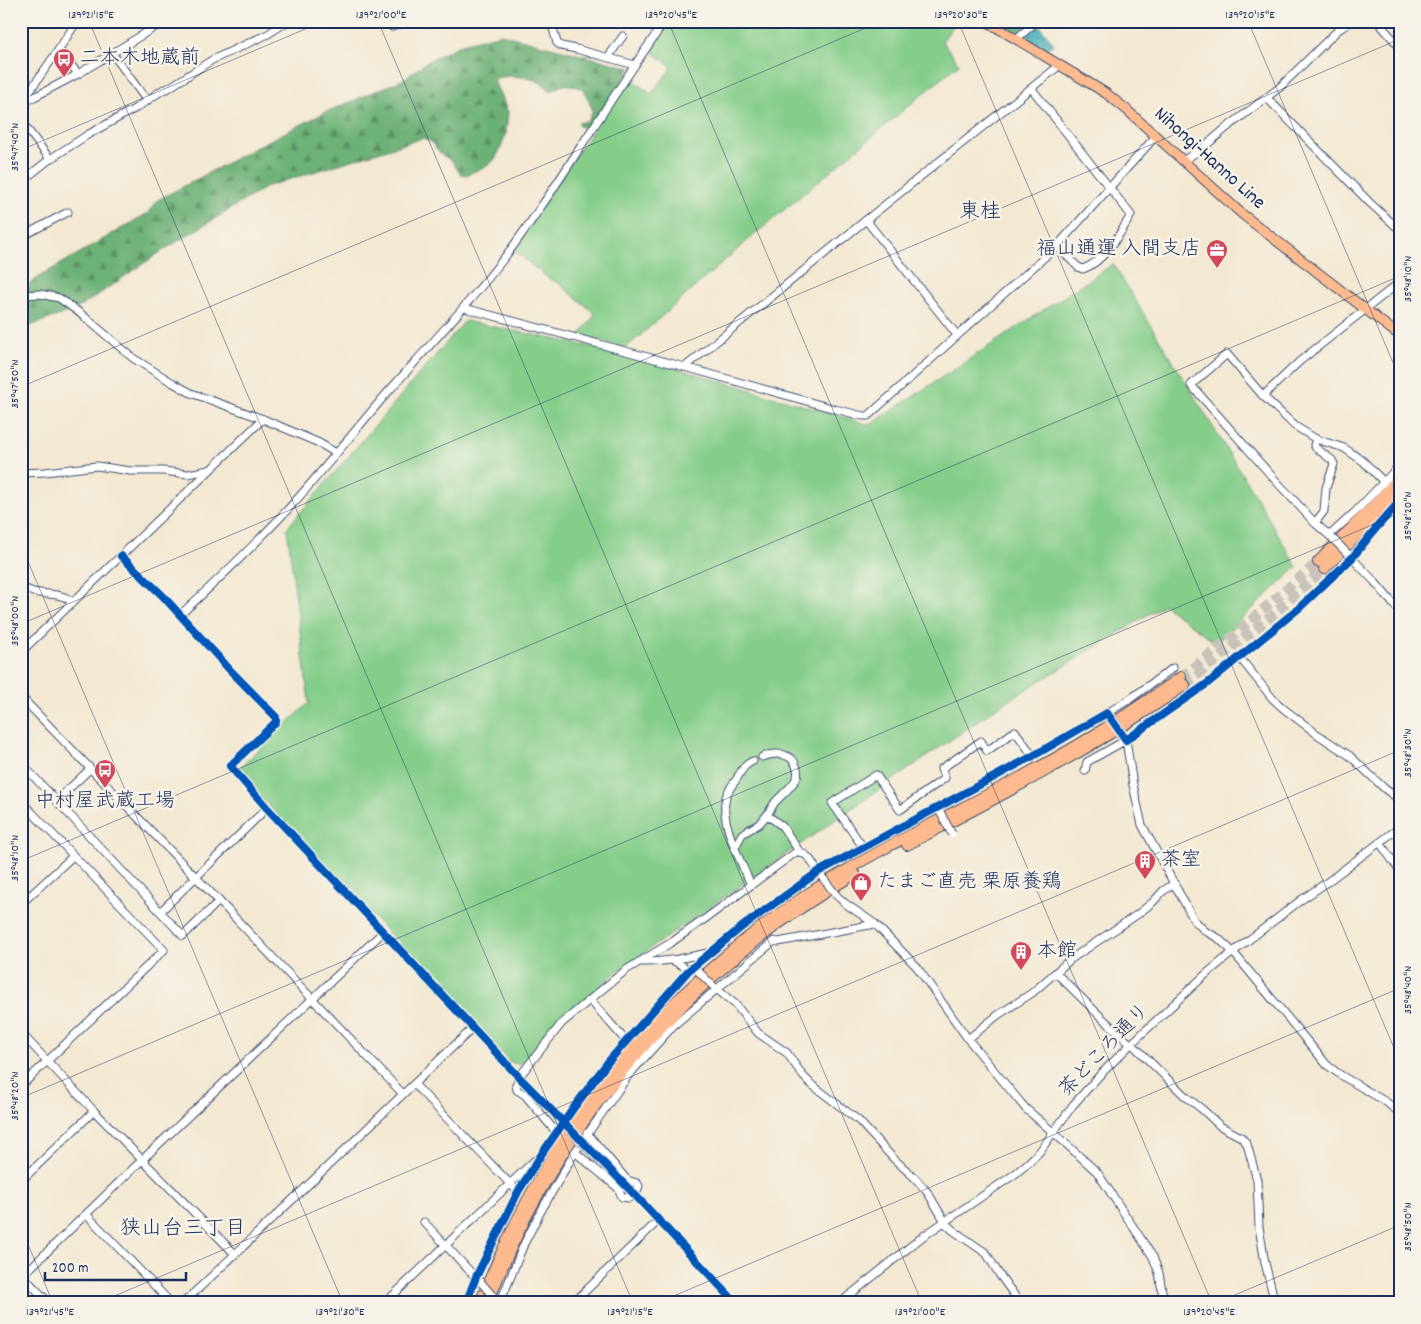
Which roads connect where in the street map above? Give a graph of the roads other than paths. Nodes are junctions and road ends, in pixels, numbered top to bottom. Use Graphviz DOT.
graph roads {
  1 [pos="77,21"];
  2 [pos="165,21"];
  3 [pos="288,21"];
  4 [pos="389,21"];
  5 [pos="408,21"];
  6 [pos="550,21"];
  7 [pos="665,21"];
  8 [pos="986,21"];
  9 [pos="1037,21"];
  10 [pos="1352,21"];
  11 [pos="1377,21"];
  12 [pos="623,36"];
  13 [pos="1016,39"];
  14 [pos="1400,47"];
  15 [pos="59,49"];
  16 [pos="112,53"];
  17 [pos="610,58"];
  18 [pos="635,66"];
  19 [pos="1060,66"];
  20 [pos="78,74"];
  21 [pos="1032,89"];
  22 [pos="1267,98"];
  23 [pos="147,100"];
  24 [pos="23,103"];
  25 [pos="21,121"];
  26 [pos="1156,136"];
  27 [pos="50,159"];
  28 [pos="1183,161"];
  29 [pos="21,182"];
  30 [pos="1109,187"];
  31 [pos="68,212"];
  32 [pos="866,220"];
  33 [pos="1400,230"];
  34 [pos="21,237"];
  35 [pos="1057,246"];
  36 [pos="1400,282"];
  37 [pos="21,296"];
  38 [pos="464,308"];
  39 [pos="1366,310"];
  40 [pos="957,335"];
  41 [pos="1400,336"];
  42 [pos="685,367"];
  43 [pos="1263,396"];
  44 [pos="263,419"];
  45 [pos="1316,439"];
  46 [pos="336,453"];
  47 [pos="1400,465"];
  48 [pos="211,470"];
  49 [pos="21,473"];
  50 [pos="1400,476"];
  51 [pos="1384,482"];
  52 [pos="1400,488"];
  53 [pos="1400,501"];
  54 [pos="1315,523"];
  55 [pos="1331,536"];
  56 [pos="121,556"];
  57 [pos="1351,557"];
  58 [pos="21,587"];
  59 [pos="73,602"];
  60 [pos="1400,612"];
  61 [pos="180,615"];
  62 [pos="23,647"];
  63 [pos="1240,658"];
  64 [pos="1173,668"];
  65 [pos="21,697"];
  66 [pos="1109,714"];
  67 [pos="1125,738"];
  68 [pos="1033,756"];
  69 [pos="762,757"];
  70 [pos="753,761"];
  71 [pos="21,764"];
  72 [pos="90,769"];
  73 [pos="1085,771"];
  74 [pos="57,800"];
  75 [pos="1400,800"];
  76 [pos="21,801"];
  77 [pos="267,808"];
  78 [pos="938,808"];
  79 [pos="768,814"];
  80 [pos="1400,827"];
  81 [pos="729,831"];
  82 [pos="742,834"];
  83 [pos="952,834"];
  84 [pos="1380,843"];
  85 [pos="735,847"];
  86 [pos="863,847"];
  87 [pos="799,851"];
  88 [pos="73,856"];
  89 [pos="1400,872"];
  90 [pos="820,874"];
  91 [pos="195,877"];
  92 [pos="1175,883"];
  93 [pos="751,885"];
  94 [pos="219,901"];
  95 [pos="21,904"];
  96 [pos="160,911"];
  97 [pos="875,924"];
  98 [pos="383,932"];
  99 [pos="710,952"];
  100 [pos="1233,952"];
  101 [pos="672,960"];
  102 [pos="639,962"];
  103 [pos="693,970"];
  104 [pos="1056,972"];
  105 [pos="715,988"];
  106 [pos="312,999"];
  107 [pos="590,1000"];
  108 [pos="474,1028"];
  109 [pos="21,1033"];
  110 [pos="968,1039"];
  111 [pos="626,1041"];
  112 [pos="1131,1044"];
  113 [pos="48,1060"];
  114 [pos="519,1078"];
  115 [pos="414,1084"];
  116 [pos="21,1086"];
  117 [pos="402,1094"];
  118 [pos="94,1111"];
  119 [pos="1400,1113"];
  120 [pos="556,1132"];
  121 [pos="1053,1132"];
  122 [pos="587,1133"];
  123 [pos="543,1152"];
  124 [pos="575,1152"];
  125 [pos="142,1160"];
  126 [pos="21,1182"];
  127 [pos="510,1183"];
  128 [pos="518,1192"];
  129 [pos="635,1195"];
  130 [pos="87,1215"];
  131 [pos="658,1221"];
  132 [pos="945,1221"];
  133 [pos="424,1222"];
  134 [pos="445,1245"];
  135 [pos="235,1254"];
  136 [pos="22,1275"];
  137 [pos="477,1279"];
  138 [pos="850,1295"];
  139 [pos="388,1302"];
  140 [pos="49,1303"];
  141 [pos="171,1303"];
  142 [pos="183,1303"];
  143 [pos="466,1303"];
  144 [pos="480,1303"];
  145 [pos="488,1303"];
  146 [pos="499,1303"];
  147 [pos="573,1303"];
  148 [pos="736,1303"];
  149 [pos="840,1303"];
  150 [pos="854,1303"];
  151 [pos="1020,1303"];
  152 [pos="1164,1303"];
  153 [pos="1275,1303"];
  1 -- 15 [label="street"];
  2 -- 16 [label="street"];
  3 -- 23 [label="street"];
  4 -- 5 [label="street"];
  6 -- 17 [label="street"];
  7 -- 18 [label="street"];
  8 -- 13 [label="main road, Nihongi-Hanno Line"];
  9 -- 13 [label="street"];
  10 -- 22 [label="street"];
  11 -- 14 [label="street"];
  12 -- 17 [label="street"];
  13 -- 19 [label="main road, Nihongi-Hanno Line"];
  15 -- 20 [label="street"];
  15 -- 24 [label="street"];
  16 -- 20 [label="street"];
  16 -- 23 [label="street"];
  17 -- 18 [label="street"];
  18 -- 38 [label="street"];
  19 -- 21 [label="street"];
  19 -- 26 [label="main road, Nihongi-Hanno Line"];
  20 -- 24 [label="street"];
  21 -- 30 [label="street"];
  21 -- 32 [label="street"];
  22 -- 28 [label="street"];
  22 -- 33 [label="street"];
  23 -- 27 [label="street"];
  25 -- 27 [label="street"];
  26 -- 28 [label="main road, Nihongi-Hanno Line"];
  26 -- 30 [label="street"];
  27 -- 29 [label="street"];
  28 -- 39 [label="main road, Nihongi-Hanno Line"];
  30 -- 35 [label="street"];
  30 -- 35 [label="street"];
  31 -- 34 [label="street"];
  32 -- 40 [label="street"];
  32 -- 42 [label="street"];
  35 -- 40 [label="street"];
  36 -- 39 [label="street"];
  37 -- 44 [label="street"];
  38 -- 42 [label="street"];
  38 -- 46 [label="street"];
  39 -- 41 [label="main road, Nihongi-Hanno Line"];
  39 -- 43 [label="street"];
  40 -- 42 [label="street"];
  43 -- 45 [label="street"];
  43 -- 54 [label="street"];
  44 -- 46 [label="street"];
  44 -- 48 [label="street"];
  45 -- 51 [label="street"];
  45 -- 54 [label="street"];
  46 -- 61 [label="street"];
  47 -- 51 [label="street"];
  48 -- 49 [label="street"];
  48 -- 56 [label="street"];
  50 -- 52 [label="highway"];
  51 -- 55 [label="street"];
  53 -- 57 [label="street"];
  54 -- 55 [label="street"];
  55 -- 57 [label="street, bridge"];
  56 -- 59 [label="street"];
  56 -- 61 [label="street"];
  57 -- 60 [label="street"];
  57 -- 63 [label="street"];
  58 -- 59 [label="street"];
  59 -- 62 [label="street"];
  61 -- 77 [label="street"];
  63 -- 67 [label="street"];
  63 -- 75 [label="street"];
  64 -- 66 [label="street"];
  65 -- 72 [label="street"];
  66 -- 67 [label="street, bridge"];
  66 -- 68 [label="street"];
  67 -- 73 [label="street"];
  67 -- 92 [label="street"];
  68 -- 78 [label="street"];
  68 -- 86 [label="street"];
  69 -- 79 [label="street"];
  70 -- 81 [label="street"];
  71 -- 74 [label="street"];
  72 -- 74 [label="street"];
  72 -- 91 [label="street"];
  74 -- 96 [label="street"];
  76 -- 88 [label="street"];
  77 -- 91 [label="street"];
  77 -- 98 [label="street"];
  78 -- 83 [label="street, bridge"];
  78 -- 86 [label="street"];
  79 -- 82 [label="street"];
  79 -- 87 [label="street"];
  80 -- 84 [label="street, 茶どころ通り"];
  81 -- 82 [label="street"];
  81 -- 85 [label="street"];
  82 -- 85 [label="street"];
  84 -- 89 [label="street"];
  84 -- 100 [label="street, 茶どころ通り"];
  85 -- 93 [label="street"];
  86 -- 90 [label="street"];
  87 -- 90 [label="street"];
  87 -- 93 [label="street"];
  88 -- 95 [label="street"];
  88 -- 113 [label="street"];
  90 -- 97 [label="street, bridge"];
  90 -- 99 [label="street"];
  91 -- 94 [label="street"];
  91 -- 96 [label="street"];
  92 -- 100 [label="street"];
  92 -- 104 [label="street"];
  93 -- 102 [label="street"];
  94 -- 96 [label="street"];
  94 -- 106 [label="street"];
  97 -- 105 [label="street"];
  97 -- 110 [label="street"];
  98 -- 106 [label="street"];
  98 -- 108 [label="street"];
  99 -- 101 [label="street"];
  99 -- 103 [label="street"];
  100 -- 112 [label="street, 茶どころ通り"];
  100 -- 119 [label="street"];
  101 -- 102 [label="street"];
  101 -- 103 [label="street"];
  102 -- 107 [label="street"];
  103 -- 105 [label="street, bridge"];
  103 -- 111 [label="street"];
  104 -- 110 [label="street"];
  104 -- 112 [label="street"];
  105 -- 122 [label="street"];
  105 -- 132 [label="street"];
  106 -- 117 [label="street"];
  106 -- 125 [label="street"];
  107 -- 111 [label="street"];
  107 -- 114 [label="street"];
  108 -- 114 [label="street"];
  108 -- 115 [label="street"];
  109 -- 113 [label="street"];
  110 -- 121 [label="street"];
  111 -- 120 [label="street"];
  112 -- 121 [label="street, 茶どころ通り"];
  112 -- 153 [label="street"];
  113 -- 116 [label="street"];
  113 -- 118 [label="street"];
  114 -- 120 [label="street"];
  114 -- 129 [label="street, bridge"];
  115 -- 117 [label="street"];
  115 -- 127 [label="street"];
  117 -- 135 [label="street"];
  118 -- 125 [label="street"];
  118 -- 126 [label="street"];
  120 -- 123 [label="street"];
  121 -- 132 [label="street, 茶どころ通り"];
  121 -- 152 [label="street"];
  122 -- 124 [label="street"];
  122 -- 129 [label="street"];
  123 -- 127 [label="street"];
  123 -- 128 [label="street"];
  124 -- 129 [label="street"];
  124 -- 146 [label="street"];
  125 -- 130 [label="street"];
  125 -- 135 [label="street"];
  127 -- 128 [label="street"];
  127 -- 134 [label="street"];
  128 -- 137 [label="street"];
  129 -- 131 [label="street"];
  130 -- 136 [label="street"];
  130 -- 141 [label="street"];
  131 -- 147 [label="street"];
  131 -- 148 [label="street"];
  132 -- 138 [label="street, 茶どころ通り"];
  132 -- 151 [label="street"];
  133 -- 134 [label="street"];
  134 -- 137 [label="street"];
  134 -- 139 [label="street"];
  135 -- 142 [label="street"];
  136 -- 140 [label="street"];
  137 -- 143 [label="street"];
  137 -- 146 [label="street, bridge"];
  138 -- 149 [label="street, 茶どころ通り"];
  138 -- 150 [label="street"];
  144 -- 145 [label="highway"];
}
